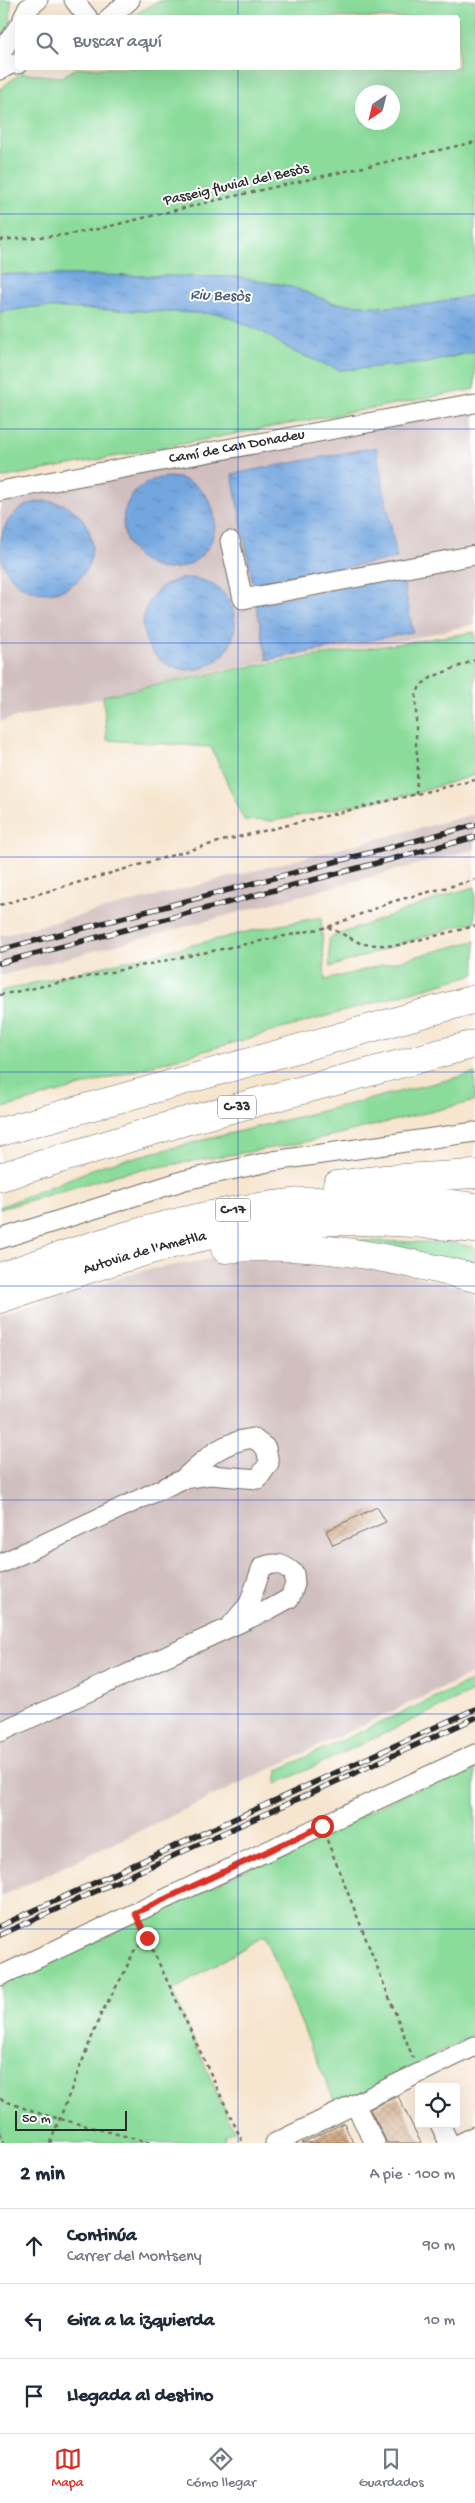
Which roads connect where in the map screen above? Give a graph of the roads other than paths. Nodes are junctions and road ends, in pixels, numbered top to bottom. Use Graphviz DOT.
graph roads {
  1 [pos="74,0"];
  2 [pos="130,0"];
  3 [pos="86,15"];
  4 [pos="112,15"];
  5 [pos="15,32"];
  6 [pos="0,54"];
  7 [pos="15,64"];
  8 [pos="0,70"];
  9 [pos="475,402"];
  10 [pos="0,491"];
  11 [pos="230,541"];
  12 [pos="475,556"];
  13 [pos="475,999"];
  14 [pos="475,1044"];
  15 [pos="0,1132"];
  16 [pos="475,1132"];
  17 [pos="475,1174"];
  18 [pos="0,1177"];
  19 [pos="475,1207"];
  20 [pos="202,1215"];
  21 [pos="475,1229"];
  22 [pos="0,1239"];
  23 [pos="81,1272"];
  24 [pos="0,1277"];
  25 [pos="475,1278"];
  26 [pos="0,1299"];
  27 [pos="183,1479"];
  28 [pos="0,1564"];
  29 [pos="231,1625"];
  30 [pos="0,1732"];
  31 [pos="475,1754"];
  32 [pos="0,1976"];
  33 [pos="475,2046"];
  34 [pos="419,2078"];
  35 [pos="356,2105"];
  36 [pos="442,2128"];
  37 [pos="475,2136"];
  38 [pos="303,2137"];
  39 [pos="275,2143"];
  40 [pos="375,2143"];
  41 [pos="449,2143"];
  42 [pos="461,2143"];
  1 -- 3 [label="street"];
  2 -- 4 [label="street"];
  5 -- 6 [label="street"];
  7 -- 8 [label="street"];
  9 -- 10 [label="street, Camí de Can Donadeu"];
  11 -- 12 [label="street"];
  13 -- 15 [label="highway"];
  14 -- 18 [label="highway, C-33"];
  16 -- 22 [label="street"];
  17 -- 20 [label="highway"];
  19 -- 20 [label="highway, C-17"];
  20 -- 24 [label="highway, C-17"];
  21 -- 23 [label="highway, Autovia de l'Ametlla / C-17"];
  23 -- 25 [label="highway"];
  23 -- 26 [label="highway, Autovia de l'Ametlla / C-17"];
  27 -- 28 [label="street"];
  29 -- 30 [label="street"];
  31 -- 32 [label="street"];
  33 -- 34 [label="street"];
  34 -- 35 [label="street"];
  35 -- 38 [label="street"];
  35 -- 40 [label="street"];
  36 -- 41 [label="street"];
  37 -- 42 [label="street"];
  38 -- 39 [label="street"];
}
